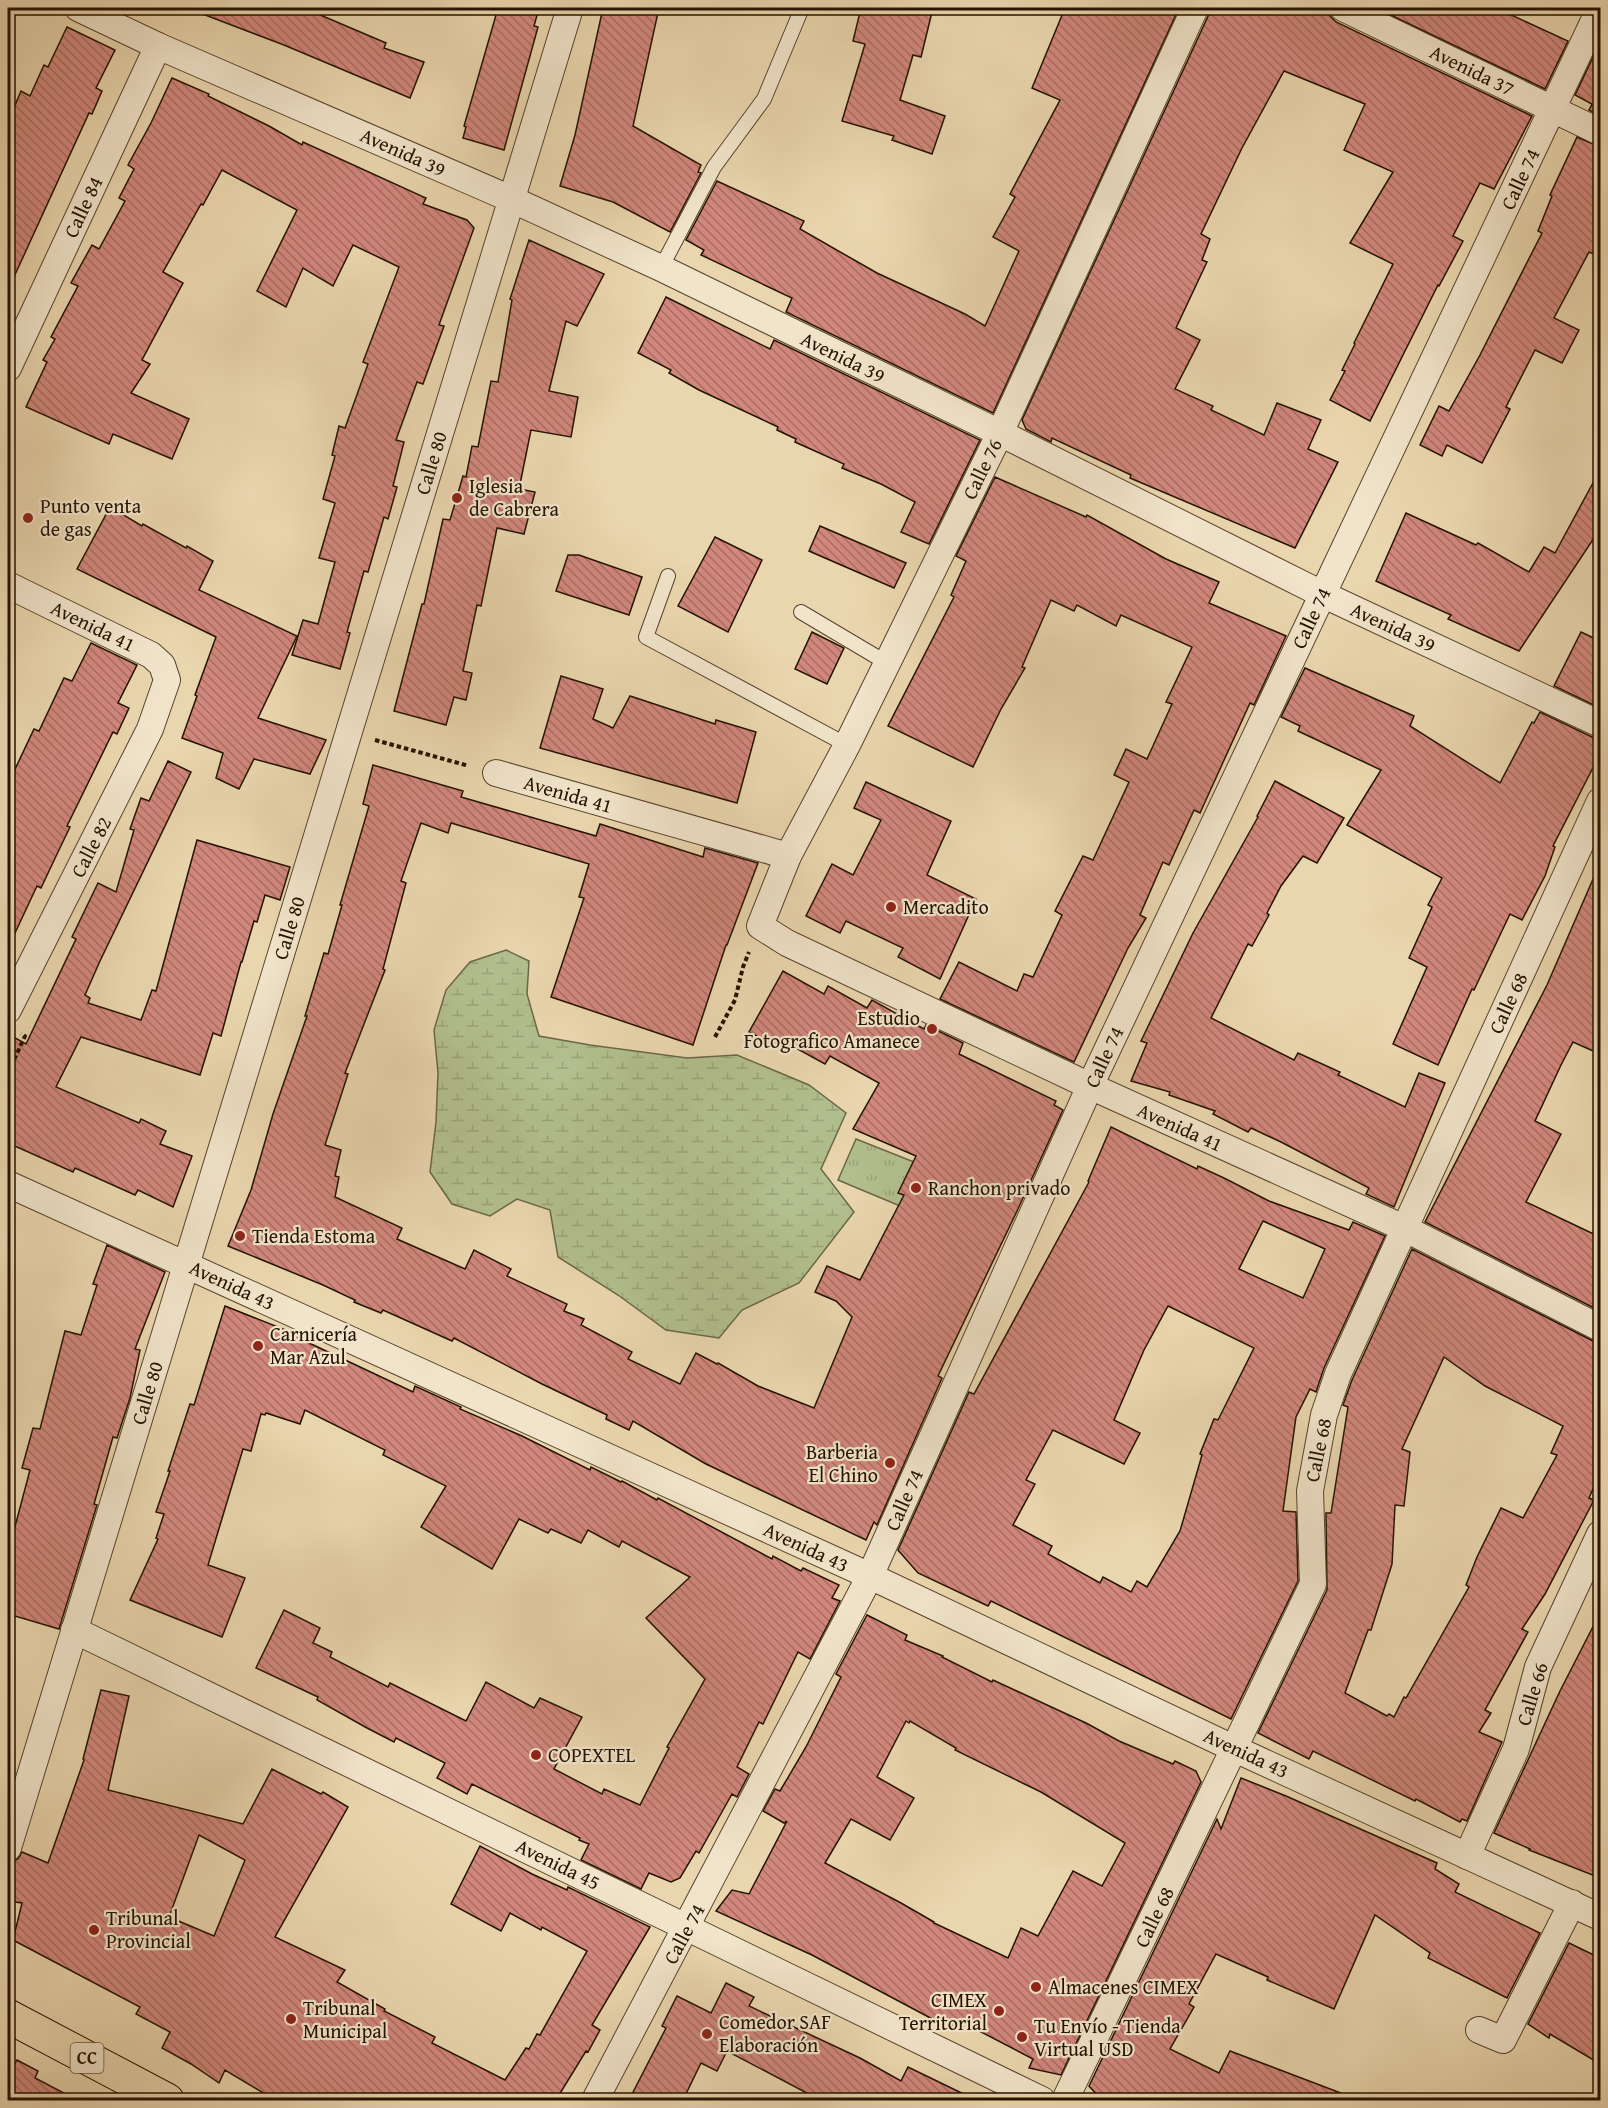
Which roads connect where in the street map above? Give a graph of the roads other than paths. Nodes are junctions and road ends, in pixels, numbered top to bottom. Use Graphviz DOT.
graph roads {
  1 [pos="78,8"];
  2 [pos="570,8"];
  3 [pos="802,8"];
  4 [pos="1195,8"];
  5 [pos="1343,8"];
  6 [pos="1600,8"];
  7 [pos="158,46"];
  8 [pos="1552,110"];
  9 [pos="1600,132"];
  10 [pos="511,200"];
  11 [pos="661,268"];
  12 [pos="8,368"];
  13 [pos="1000,432"];
  14 [pos="668,576"];
  15 [pos="8,585"];
  16 [pos="1322,594"];
  17 [pos="801,612"];
  18 [pos="887,663"];
  19 [pos="167,680"];
  20 [pos="1600,724"];
  21 [pos="847,745"];
  22 [pos="496,773"];
  23 [pos="1600,801"];
  24 [pos="788,856"];
  25 [pos="760,926"];
  26 [pos="12,1020"];
  27 [pos="1090,1086"];
  28 [pos="8,1184"];
  29 [pos="1404,1228"];
  30 [pos="186,1264"];
  31 [pos="1600,1328"];
  32 [pos="1600,1534"];
  33 [pos="870,1576"];
  34 [pos="74,1630"];
  35 [pos="1235,1749"];
  36 [pos="8,1848"];
  37 [pos="1467,1856"];
  38 [pos="1572,1904"];
  39 [pos="1600,1917"];
  40 [pos="688,1927"];
  41 [pos="8,2016"];
  42 [pos="1479,2030"];
  43 [pos="167,2100"];
  44 [pos="595,2100"];
  45 [pos="1042,2100"];
  46 [pos="1065,2100"];
  1 -- 7 [label="street, Avenida 39"];
  2 -- 10 [label="street, Calle 80"];
  3 -- 11 [label="lane"];
  4 -- 13 [label="street, Calle 76"];
  5 -- 8 [label="street, Avenida 37"];
  6 -- 8 [label="street, Calle 74"];
  7 -- 10 [label="street, Avenida 39"];
  7 -- 12 [label="street, Calle 84"];
  8 -- 9 [label="street, Avenida 37"];
  8 -- 16 [label="street, Calle 74"];
  10 -- 11 [label="street, Avenida 39"];
  10 -- 30 [label="street, Calle 80"];
  11 -- 13 [label="street, Avenida 39"];
  13 -- 16 [label="street, Avenida 39"];
  13 -- 18 [label="street, Calle 76"];
  14 -- 21 [label="lane"];
  15 -- 19 [label="street, Avenida 41"];
  16 -- 20 [label="street, Avenida 39"];
  16 -- 27 [label="street, Calle 74"];
  17 -- 18 [label="lane"];
  18 -- 21 [label="street, Calle 76"];
  19 -- 26 [label="street, Calle 82"];
  21 -- 24 [label="street, Calle 76"];
  22 -- 24 [label="street, Avenida 41"];
  23 -- 29 [label="street, Calle 68"];
  24 -- 25 [label="street, Calle 76"];
  25 -- 27 [label="street, Avenida 41"];
  27 -- 29 [label="street, Avenida 41"];
  27 -- 33 [label="street, Calle 74"];
  28 -- 30 [label="street, Avenida 43"];
  29 -- 31 [label="street, Avenida 41"];
  29 -- 35 [label="street, Calle 68"];
  30 -- 33 [label="street, Avenida 43"];
  30 -- 34 [label="street, Calle 80"];
  32 -- 37 [label="street, Calle 66"];
  33 -- 35 [label="street, Avenida 43"];
  33 -- 40 [label="street, Calle 74"];
  34 -- 36 [label="street, Calle 80"];
  34 -- 40 [label="street, Avenida 45"];
  35 -- 37 [label="street, Avenida 43"];
  35 -- 46 [label="street, Calle 68"];
  37 -- 38 [label="street, Avenida 43"];
  38 -- 39 [label="street, Avenida 43"];
  38 -- 42 [label="street"];
  40 -- 44 [label="street, Calle 74"];
  40 -- 45 [label="street, Avenida 45"];
  41 -- 43 [label="main road, CC"];
}
